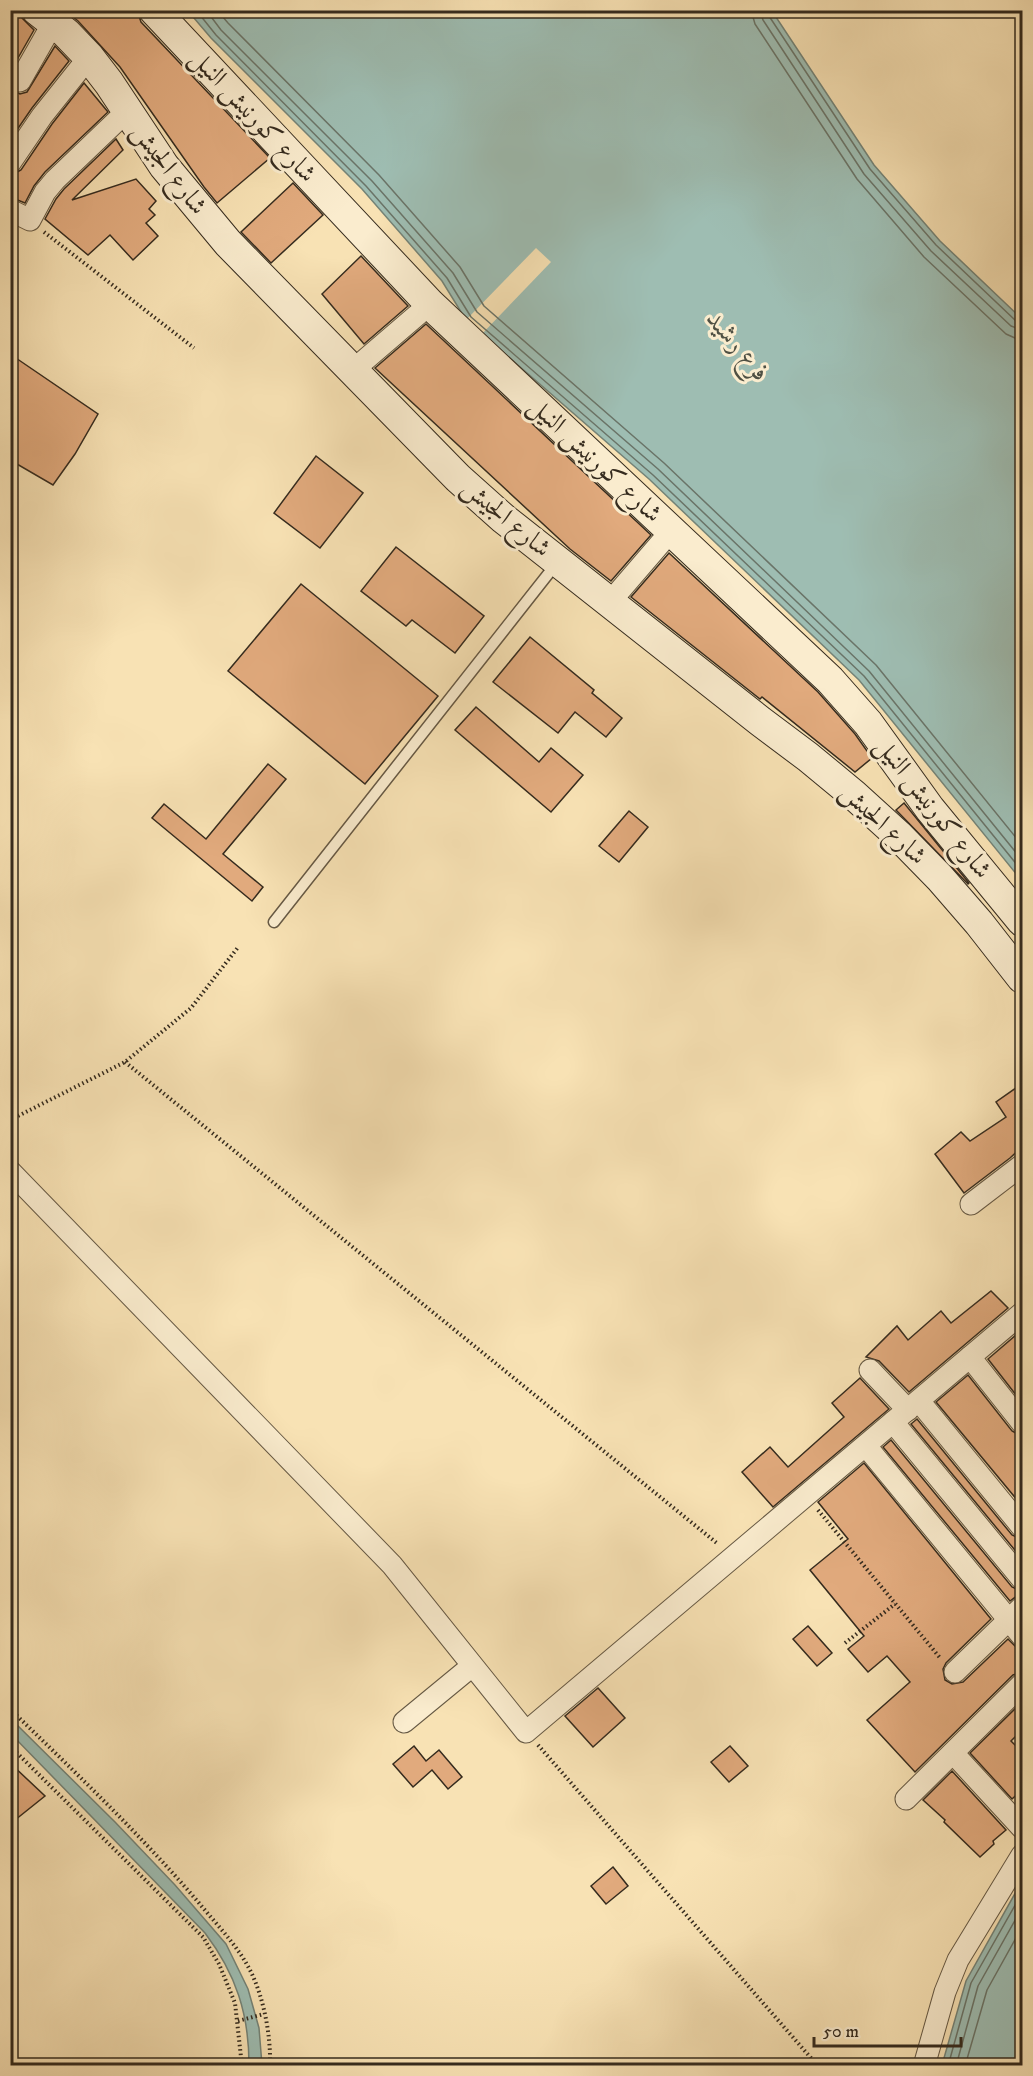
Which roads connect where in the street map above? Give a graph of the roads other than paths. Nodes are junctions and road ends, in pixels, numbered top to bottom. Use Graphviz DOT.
graph roads {
  1 [pos="154,10"];
  2 [pos="45,17"];
  3 [pos="89,57"];
  4 [pos="20,81"];
  5 [pos="126,112"];
  6 [pos="14,152"];
  7 [pos="10,210"];
  8 [pos="430,304"];
  9 [pos="352,370"];
  10 [pos="671,531"];
  11 [pos="558,561"];
  12 [pos="610,602"];
  13 [pos="1023,921"];
  14 [pos="274,922"];
  15 [pos="1023,978"];
  16 [pos="1023,1165"];
  17 [pos="10,1171"];
  18 [pos="971,1204"];
  19 [pos="1023,1313"];
  20 [pos="970,1357"];
  21 [pos="870,1370"];
  22 [pos="907,1411"];
  23 [pos="1023,1423"];
  24 [pos="866,1446"];
  25 [pos="1023,1527"];
  26 [pos="1023,1579"];
  27 [pos="1018,1621"];
  28 [pos="472,1666"];
  29 [pos="955,1672"];
  30 [pos="1023,1684"];
  31 [pos="404,1722"];
  32 [pos="953,1754"];
  33 [pos="906,1798"];
  34 [pos="1023,1828"];
  35 [pos="1023,1855"];
  36 [pos="924,2066"];
  1 -- 8 [label="main road, شارع كورنيش النيل"];
  2 -- 3 [label="main road, شارع الجيش"];
  2 -- 4 [label="street"];
  3 -- 5 [label="main road, شارع الجيش"];
  3 -- 6 [label="street"];
  5 -- 7 [label="street"];
  5 -- 9 [label="main road, شارع الجيش"];
  8 -- 9 [label="street"];
  8 -- 10 [label="main road, شارع كورنيش النيل"];
  9 -- 11 [label="main road, شارع الجيش"];
  10 -- 12 [label="street"];
  10 -- 13 [label="main road, شارع كورنيش النيل"];
  11 -- 12 [label="main road, شارع الجيش"];
  11 -- 14 [label="lane"];
  12 -- 15 [label="main road, شارع الجيش"];
  16 -- 18 [label="street"];
  17 -- 28 [label="street"];
  19 -- 20 [label="street"];
  20 -- 22 [label="street"];
  20 -- 23 [label="street"];
  21 -- 22 [label="street"];
  22 -- 24 [label="street"];
  22 -- 25 [label="street"];
  22 -- 26 [label="street"];
  24 -- 27 [label="street"];
  24 -- 28 [label="street"];
  27 -- 29 [label="street"];
  28 -- 31 [label="street"];
  30 -- 32 [label="street"];
  32 -- 33 [label="street"];
  32 -- 34 [label="street"];
  35 -- 36 [label="street"];
}
